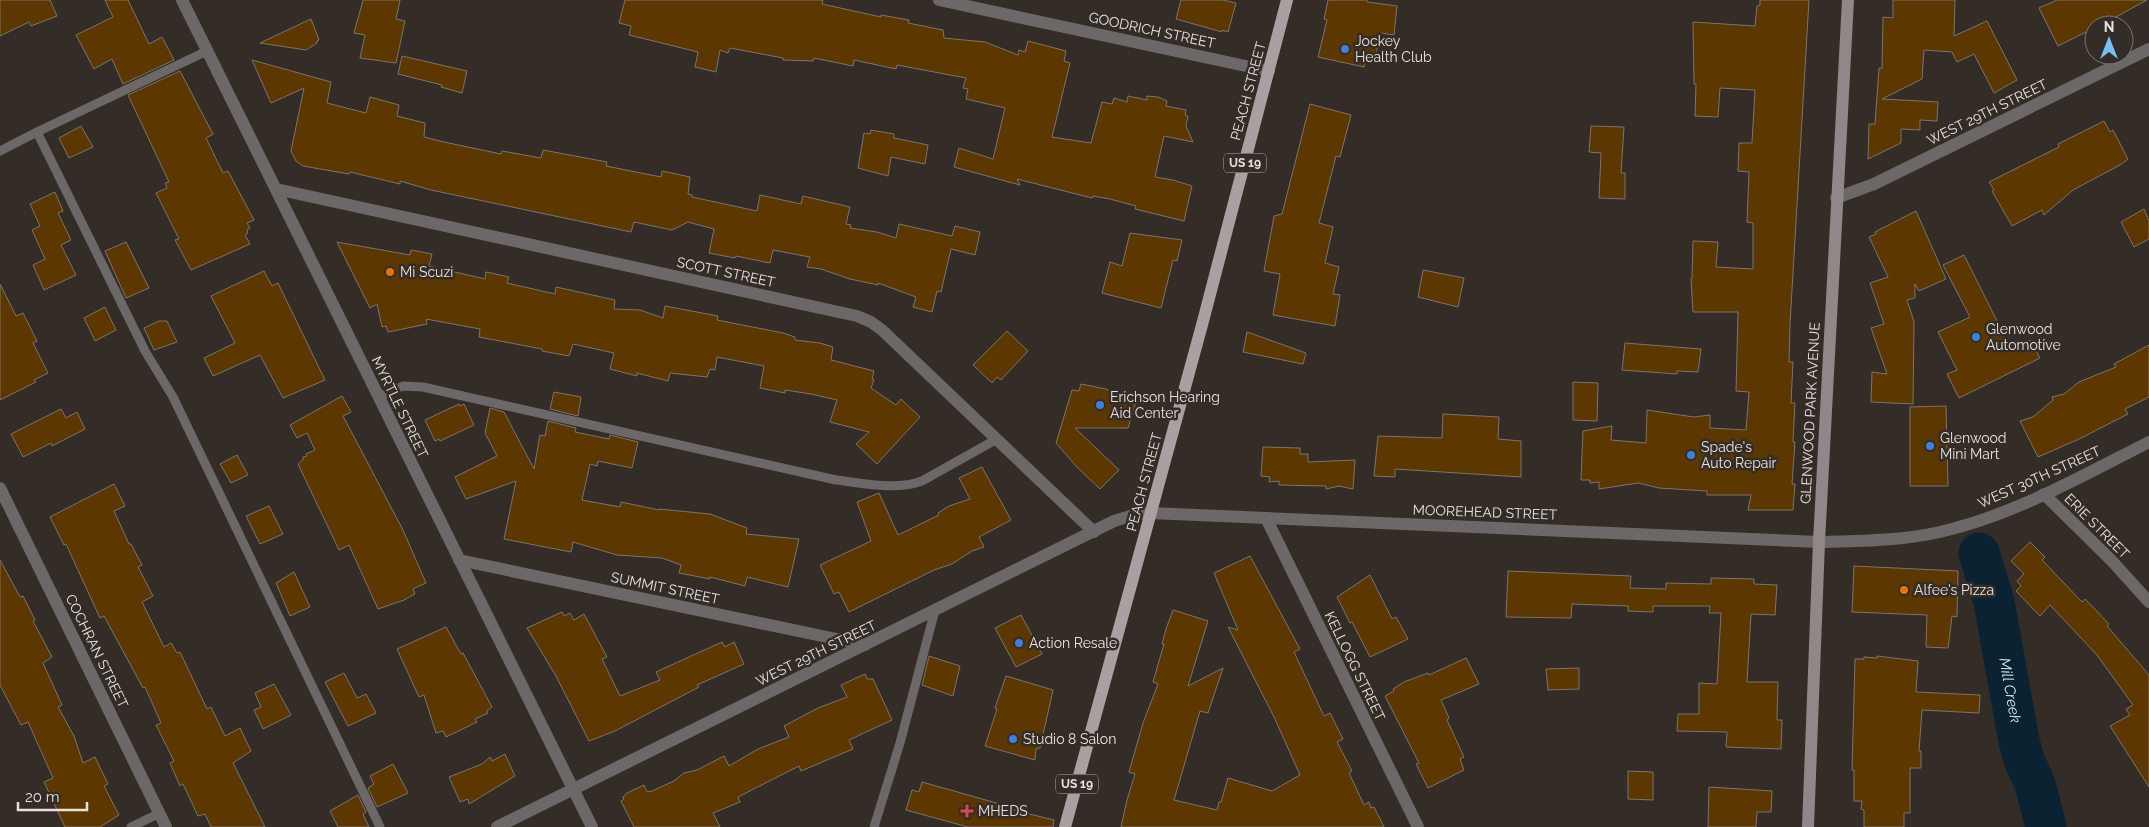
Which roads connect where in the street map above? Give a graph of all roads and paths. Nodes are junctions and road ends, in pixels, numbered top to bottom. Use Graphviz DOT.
graph roads {
  1 [pos="182,0"];
  2 [pos="939,0"];
  3 [pos="1288,0"];
  4 [pos="1848,0"];
  5 [pos="2149,49"];
  6 [pos="207,51"];
  7 [pos="1269,71"];
  8 [pos="37,132"];
  9 [pos="0,151"];
  10 [pos="276,189"];
  11 [pos="1836,198"];
  12 [pos="379,397"];
  13 [pos="997,439"];
  14 [pos="2149,442"];
  15 [pos="0,488"];
  16 [pos="2044,494"];
  17 [pos="1151,513"];
  18 [pos="1266,518"];
  19 [pos="1094,532"];
  20 [pos="1819,542"];
  21 [pos="459,560"];
  22 [pos="2149,602"];
  23 [pos="936,610"];
  24 [pos="865,645"];
  25 [pos="573,789"];
  26 [pos="160,813"];
  27 [pos="132,827"];
  28 [pos="166,827"];
  29 [pos="380,827"];
  30 [pos="497,827"];
  31 [pos="592,827"];
  32 [pos="874,827"];
  33 [pos="1065,827"];
  34 [pos="1418,827"];
  35 [pos="1808,827"];
  1 -- 6 [label="street, MYRTLE STREET"];
  2 -- 7 [label="street, GOODRICH STREET"];
  3 -- 7 [label="main road, PEACH STREET / US 19"];
  4 -- 11 [label="main road, GLENWOOD PARK AVENUE"];
  5 -- 11 [label="street, WEST 29TH STREET"];
  6 -- 8 [label="lane"];
  6 -- 10 [label="street, MYRTLE STREET"];
  7 -- 17 [label="main road, PEACH STREET / US 19"];
  8 -- 9 [label="lane"];
  8 -- 29 [label="lane"];
  10 -- 12 [label="street, MYRTLE STREET"];
  10 -- 13 [label="street, SCOTT STREET"];
  11 -- 20 [label="main road, GLENWOOD PARK AVENUE"];
  12 -- 13 [label="lane"];
  12 -- 21 [label="street, MYRTLE STREET"];
  13 -- 19 [label="street, SCOTT STREET"];
  14 -- 16 [label="street, WEST 30TH STREET"];
  15 -- 26 [label="street, COCHRAN STREET"];
  16 -- 20 [label="street, WEST 30TH STREET"];
  16 -- 22 [label="street, ERIE STREET"];
  17 -- 18 [label="street, MOOREHEAD STREET"];
  17 -- 19 [label="street, WEST 29TH STREET"];
  17 -- 33 [label="main road, PEACH STREET / US 19"];
  18 -- 20 [label="street, MOOREHEAD STREET"];
  18 -- 34 [label="street, KELLOGG STREET"];
  19 -- 23 [label="street, WEST 29TH STREET"];
  20 -- 35 [label="main road, GLENWOOD PARK AVENUE"];
  21 -- 24 [label="street, SUMMIT STREET"];
  21 -- 25 [label="street, MYRTLE STREET"];
  23 -- 24 [label="street, WEST 29TH STREET"];
  23 -- 32 [label="lane"];
  24 -- 25 [label="street, WEST 29TH STREET"];
  25 -- 30 [label="street, WEST 29TH STREET"];
  25 -- 31 [label="street, MYRTLE STREET"];
  26 -- 27 [label="lane"];
  26 -- 28 [label="street, COCHRAN STREET"];
}
